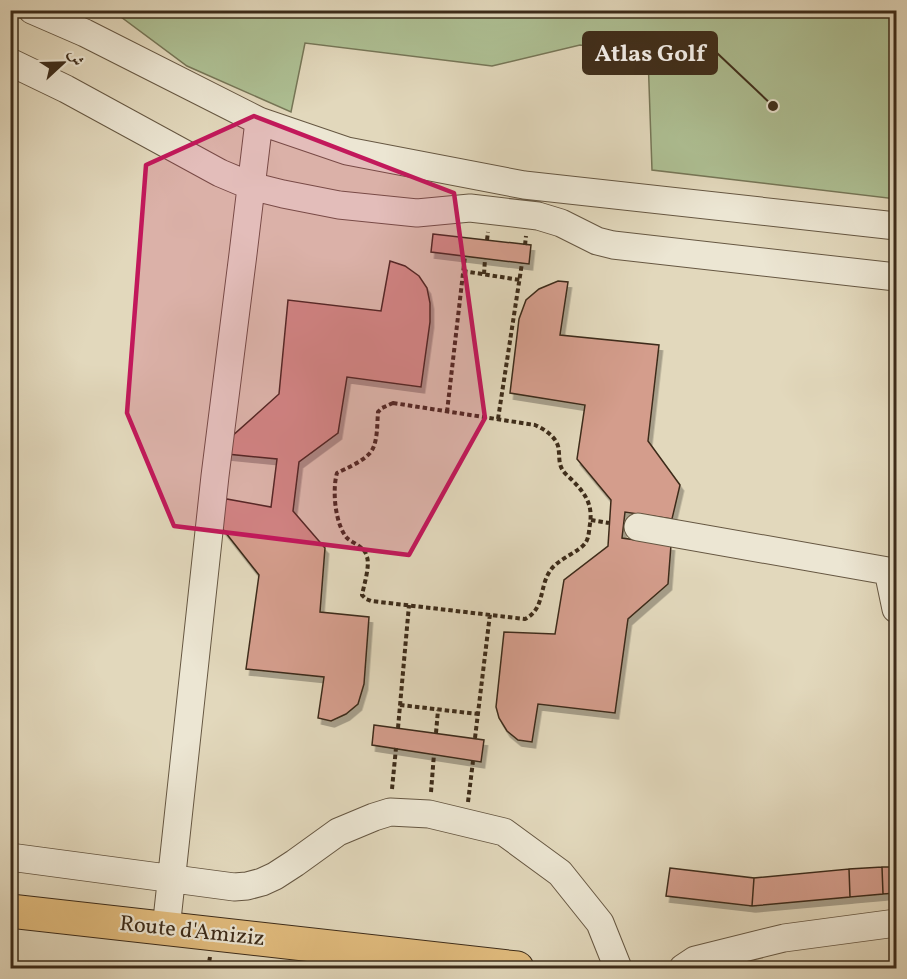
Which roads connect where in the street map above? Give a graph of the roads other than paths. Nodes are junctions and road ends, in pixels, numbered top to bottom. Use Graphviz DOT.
graph roads {
  1 [pos="32,10"];
  2 [pos="10,62"];
  3 [pos="259,121"];
  4 [pos="524,185"];
  5 [pos="251,186"];
  6 [pos="519,213"];
  7 [pos="897,226"];
  8 [pos="897,277"];
  9 [pos="638,527"];
  10 [pos="892,571"];
  11 [pos="897,609"];
  12 [pos="10,857"];
  13 [pos="172,879"];
  14 [pos="10,911"];
  15 [pos="897,924"];
  16 [pos="166,929"];
  17 [pos="516,969"];
  18 [pos="618,969"];
  19 [pos="683,969"];
  1 -- 3 [label="street"];
  2 -- 5 [label="street"];
  3 -- 4 [label="street"];
  3 -- 5 [label="street"];
  4 -- 6 [label="street"];
  4 -- 7 [label="street"];
  5 -- 6 [label="street"];
  5 -- 13 [label="street"];
  6 -- 8 [label="street"];
  9 -- 10 [label="street"];
  10 -- 11 [label="street"];
  12 -- 13 [label="street"];
  13 -- 16 [label="street"];
  13 -- 18 [label="street"];
  14 -- 16 [label="main road, Route d'Amiziz"];
  15 -- 19 [label="street"];
  16 -- 17 [label="main road, Route d'Amiziz"];
}
